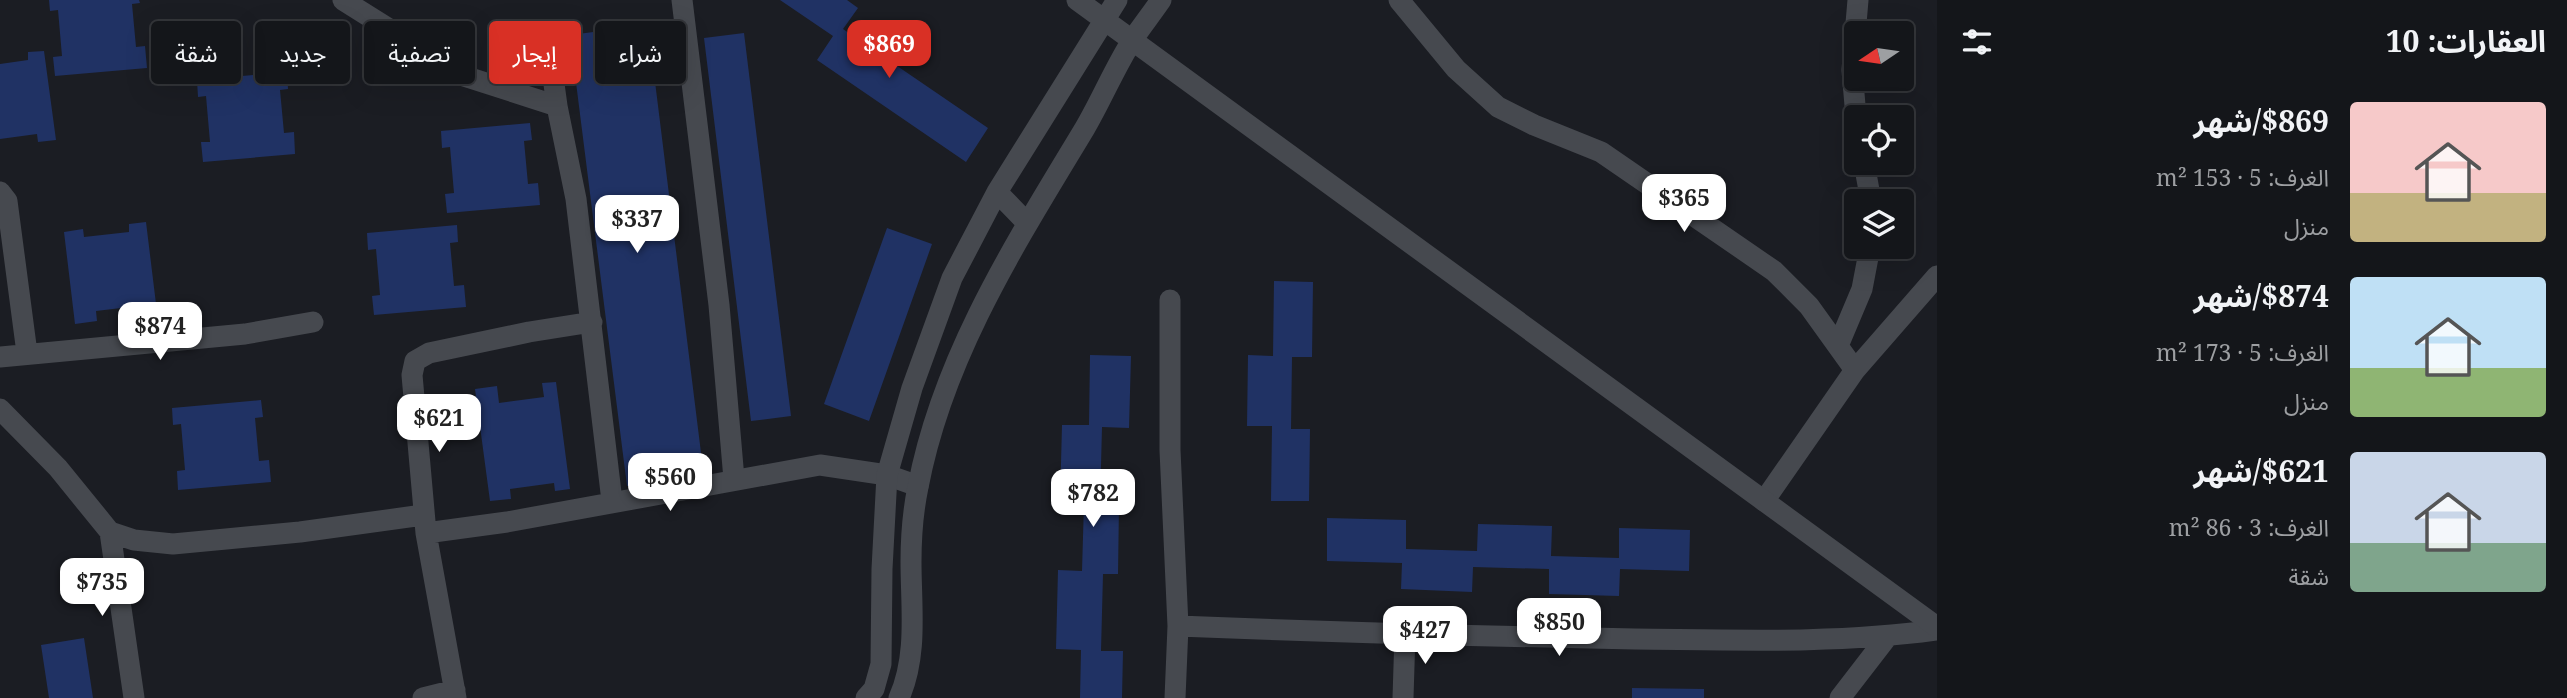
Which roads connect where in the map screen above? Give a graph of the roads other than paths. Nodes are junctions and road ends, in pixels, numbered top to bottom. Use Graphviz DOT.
graph roads {
  1 [pos="343,0"];
  2 [pos="682,0"];
  3 [pos="1077,0"];
  4 [pos="1117,0"];
  5 [pos="1161,0"];
  6 [pos="1399,0"];
  7 [pos="1858,0"];
  8 [pos="1103,19"];
  9 [pos="1132,40"];
  10 [pos="554,84"];
  11 [pos="1855,105"];
  12 [pos="557,106"];
  13 [pos="0,192"];
  14 [pos="997,192"];
  15 [pos="1027,223"];
  16 [pos="1868,259"];
  17 [pos="1937,276"];
  18 [pos="1170,300"];
  19 [pos="313,322"];
  20 [pos="592,322"];
  21 [pos="1839,346"];
  22 [pos="27,353"];
  23 [pos="0,357"];
  24 [pos="1855,370"];
  25 [pos="0,410"];
  26 [pos="887,475"];
  27 [pos="734,479"];
  28 [pos="918,486"];
  29 [pos="1764,500"];
  30 [pos="612,501"];
  31 [pos="424,524"];
  32 [pos="110,532"];
  33 [pos="1178,626"];
  34 [pos="1937,629"];
  35 [pos="1405,634"];
  36 [pos="1886,637"];
  37 [pos="455,694"];
  38 [pos="134,698"];
  39 [pos="423,698"];
  40 [pos="866,698"];
  41 [pos="899,698"];
  42 [pos="1175,698"];
  43 [pos="1404,698"];
  44 [pos="1840,698"];
  1 -- 12 [label="street"];
  2 -- 27 [label="street"];
  3 -- 8 [label="street"];
  4 -- 8 [label="street"];
  5 -- 9 [label="street"];
  6 -- 21 [label="street"];
  7 -- 11 [label="street"];
  8 -- 9 [label="street"];
  8 -- 14 [label="street"];
  9 -- 15 [label="street"];
  9 -- 29 [label="street"];
  10 -- 12 [label="street"];
  12 -- 20 [label="street"];
  13 -- 22 [label="street"];
  14 -- 15 [label="street"];
  14 -- 26 [label="street"];
  15 -- 28 [label="street"];
  16 -- 21 [label="street"];
  17 -- 24 [label="street"];
  18 -- 33 [label="street"];
  19 -- 22 [label="street"];
  20 -- 30 [label="street"];
  20 -- 31 [label="street"];
  21 -- 24 [label="street"];
  22 -- 23 [label="street"];
  24 -- 29 [label="street"];
  25 -- 32 [label="street"];
  26 -- 27 [label="street"];
  26 -- 28 [label="street"];
  26 -- 40 [label="street"];
  27 -- 30 [label="street"];
  28 -- 41 [label="street"];
  29 -- 34 [label="street"];
  30 -- 31 [label="street"];
  31 -- 32 [label="street"];
  31 -- 37 [label="street"];
  32 -- 38 [label="street"];
  33 -- 35 [label="street"];
  33 -- 42 [label="street"];
  34 -- 36 [label="street"];
  35 -- 36 [label="street"];
  35 -- 43 [label="street"];
  36 -- 44 [label="street"];
  37 -- 39 [label="street"];
}
